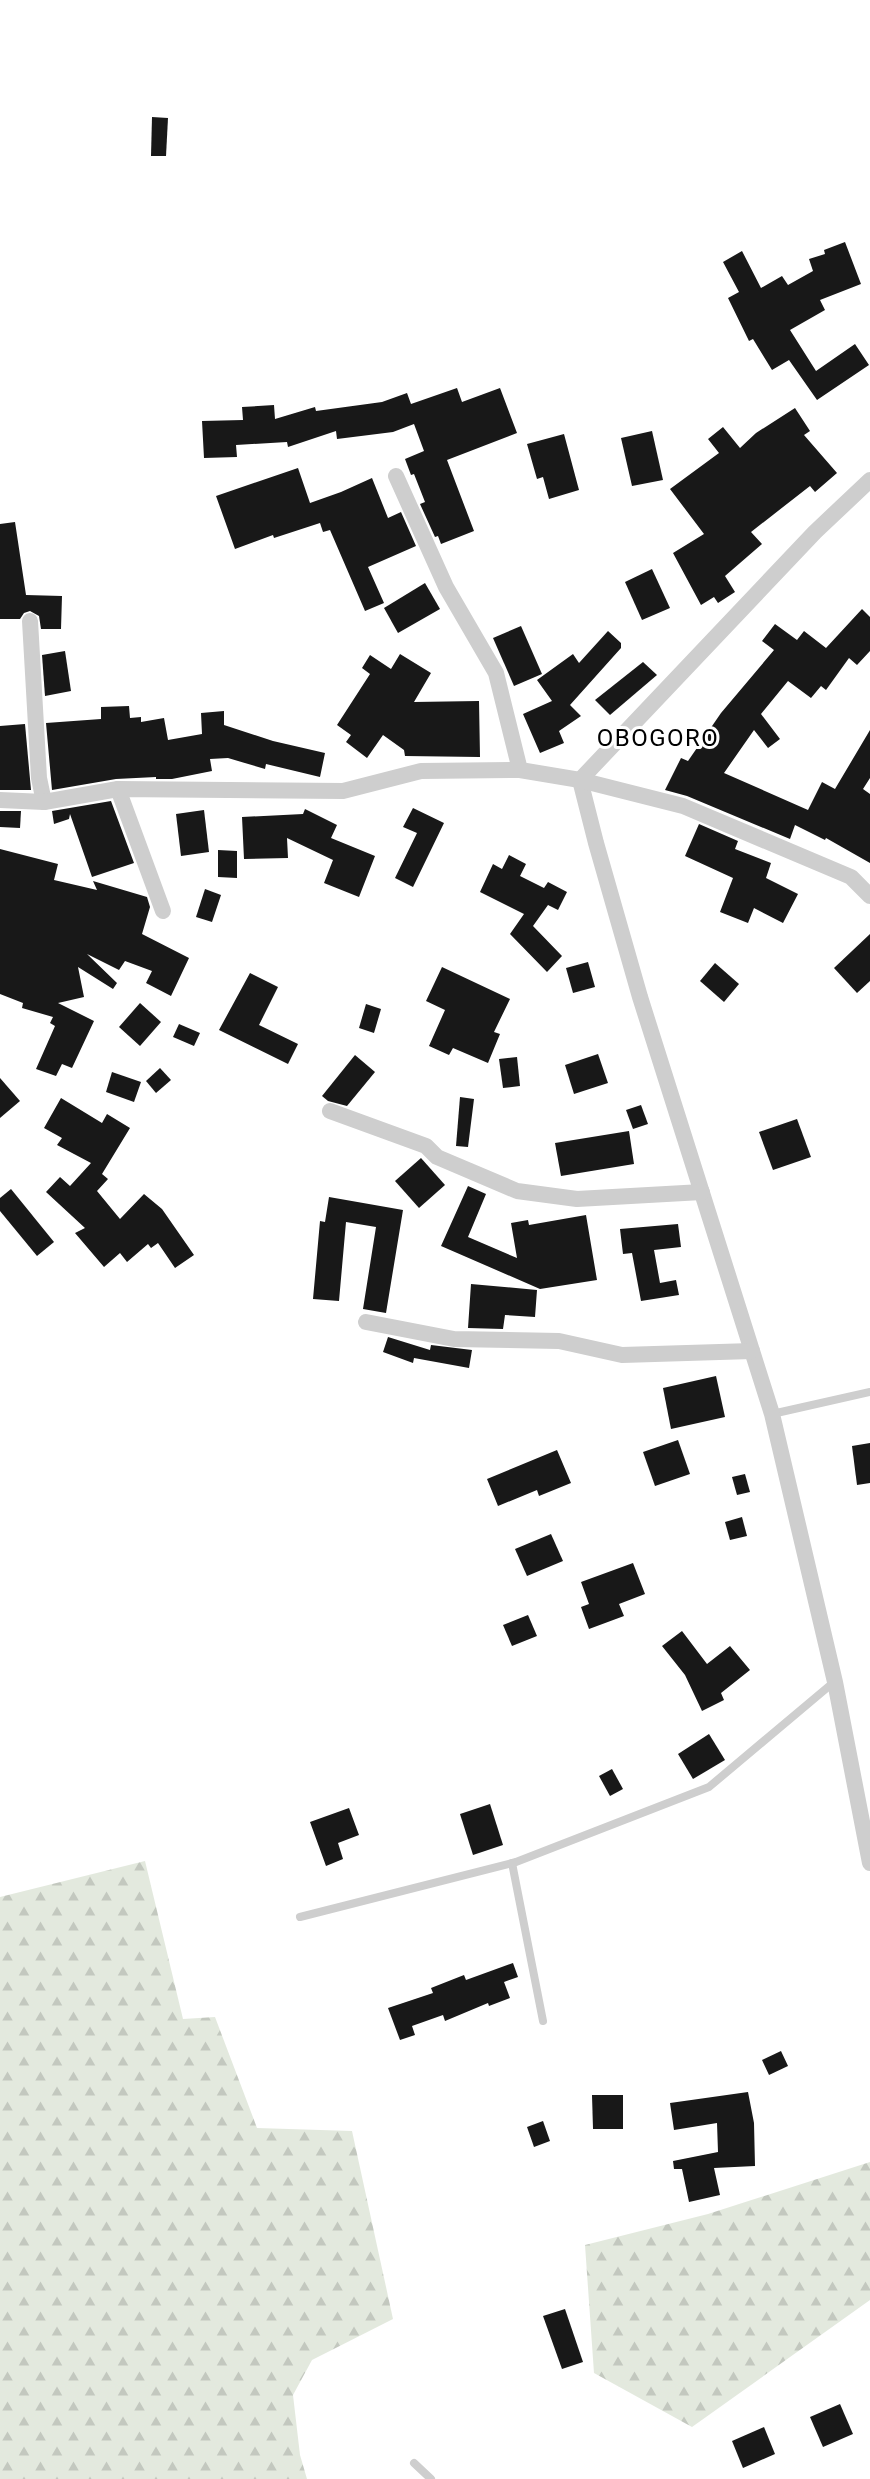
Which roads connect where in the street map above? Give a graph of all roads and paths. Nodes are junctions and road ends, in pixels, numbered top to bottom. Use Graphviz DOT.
graph roads {
  1 [pos="396,476"];
  2 [pos="870,480"];
  3 [pos="30,621"];
  4 [pos="520,770"];
  5 [pos="580,780"];
  6 [pos="118,789"];
  7 [pos="0,800"];
  8 [pos="44,802"];
  9 [pos="870,896"];
  10 [pos="163,910"];
  11 [pos="330,1111"];
  12 [pos="702,1192"];
  13 [pos="366,1322"];
  14 [pos="752,1350"];
  15 [pos="870,1392"];
  16 [pos="772,1413"];
  17 [pos="835,1682"];
  18 [pos="512,1863"];
  19 [pos="870,1863"];
  20 [pos="300,1917"];
  21 [pos="543,2021"];
  22 [pos="414,2463"];
  23 [pos="431,2479"];
  1 -- 4 [label="street"];
  2 -- 5 [label="street"];
  3 -- 8 [label="street"];
  4 -- 5 [label="street"];
  4 -- 6 [label="street"];
  5 -- 9 [label="street"];
  5 -- 12 [label="street"];
  6 -- 8 [label="street"];
  6 -- 10 [label="street"];
  7 -- 8 [label="street"];
  11 -- 12 [label="street"];
  12 -- 14 [label="street"];
  13 -- 14 [label="street"];
  14 -- 16 [label="street"];
  15 -- 16 [label="lane"];
  16 -- 17 [label="street"];
  17 -- 18 [label="lane"];
  17 -- 19 [label="street"];
  18 -- 20 [label="lane"];
  18 -- 21 [label="lane"];
  22 -- 23 [label="lane"];
}
